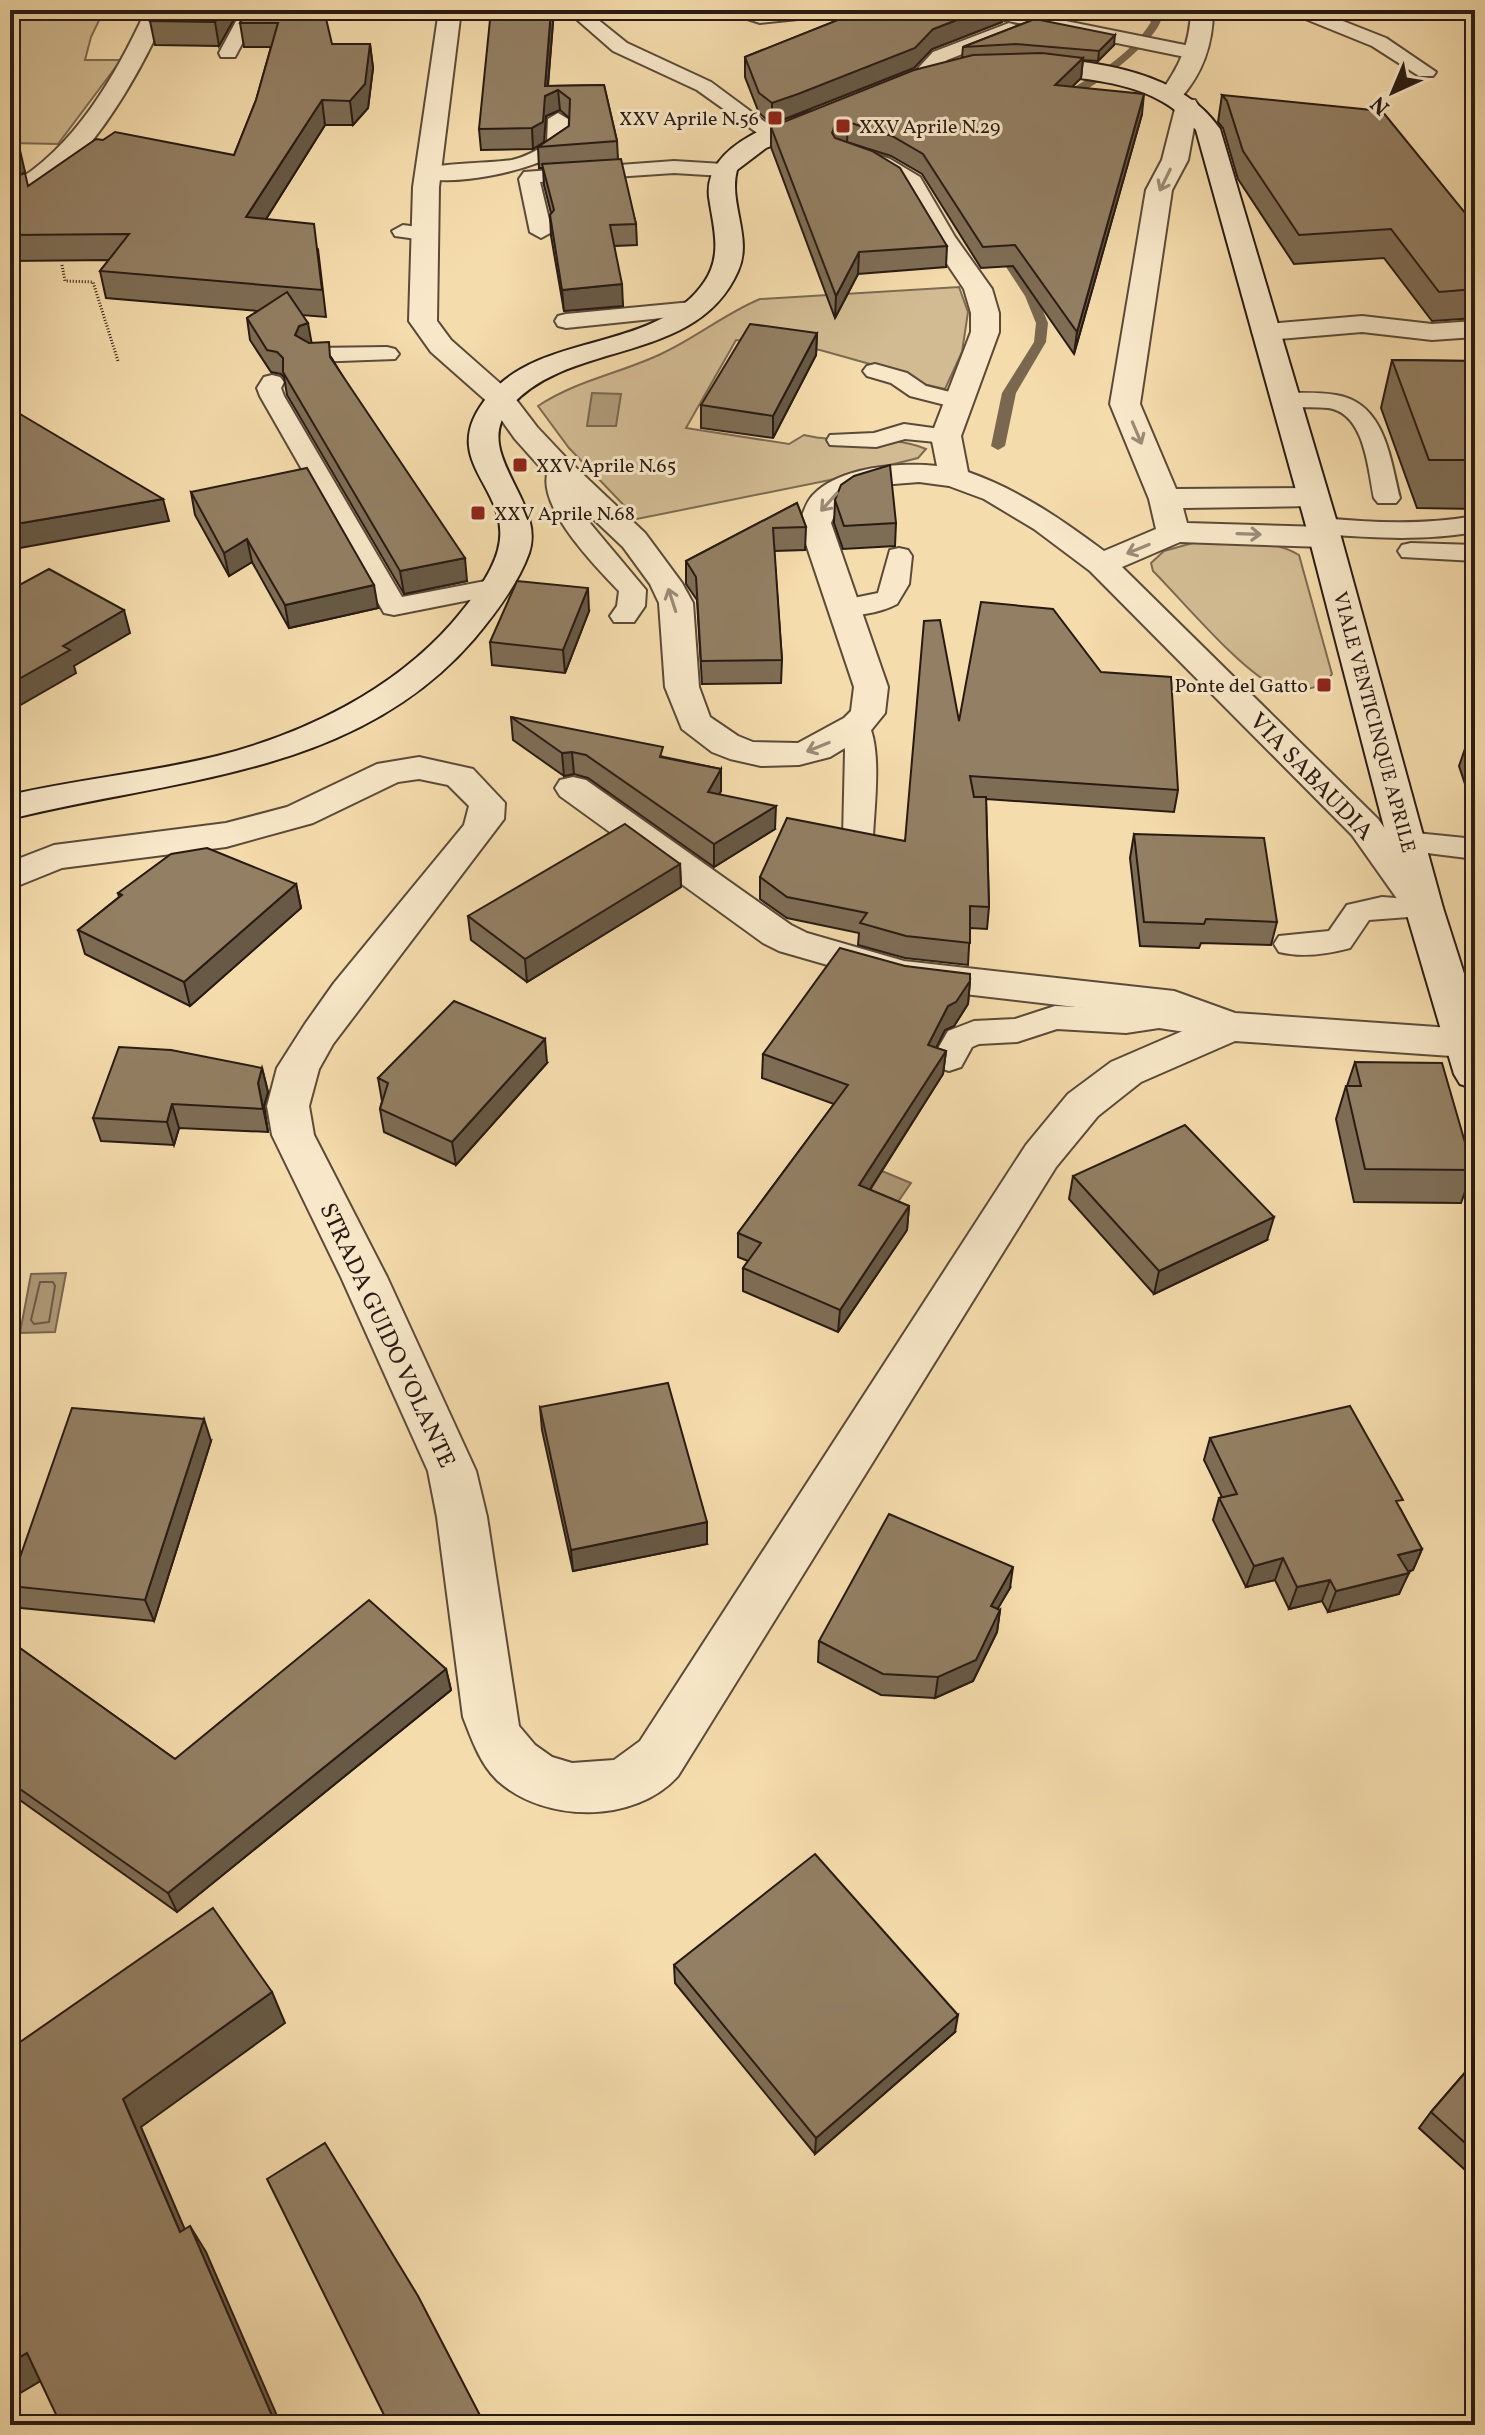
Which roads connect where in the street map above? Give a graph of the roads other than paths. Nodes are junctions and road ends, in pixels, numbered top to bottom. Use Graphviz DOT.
graph roads {
  1 [pos="157,10"];
  2 [pos="251,10"];
  3 [pos="460,10"];
  4 [pos="575,10"];
  5 [pos="738,10"];
  6 [pos="827,10"];
  7 [pos="984,10"];
  8 [pos="1202,10"];
  9 [pos="1299,10"];
  10 [pos="1030,21"];
  11 [pos="450,22"];
  12 [pos="228,53"];
  13 [pos="1195,53"];
  14 [pos="1426,72"];
  15 [pos="920,77"];
  16 [pos="890,89"];
  17 [pos="1178,100"];
  18 [pos="846,107"];
  19 [pos="558,119"];
  20 [pos="774,136"];
  21 [pos="846,152"];
  22 [pos="723,170"];
  23 [pos="428,173"];
  24 [pos="10,196"];
  25 [pos="541,232"];
  26 [pos="692,309"];
  27 [pos="566,321"];
  28 [pos="1475,329"];
  29 [pos="1266,332"];
  30 [pos="387,354"];
  31 [pos="313,355"];
  32 [pos="875,371"];
  33 [pos="272,382"];
  34 [pos="501,399"];
  35 [pos="1286,400"];
  36 [pos="961,402"];
  37 [pos="946,436"];
  38 [pos="839,440"];
  39 [pos="560,470"];
  40 [pos="954,477"];
  41 [pos="1387,498"];
  42 [pos="1165,499"];
  43 [pos="1475,524"];
  44 [pos="1322,528"];
  45 [pos="1173,532"];
  46 [pos="1475,553"];
  47 [pos="899,556"];
  48 [pos="1101,564"];
  49 [pos="496,587"];
  50 [pos="844,608"];
  51 [pos="624,616"];
  52 [pos="856,726"];
  53 [pos="573,788"];
  54 [pos="10,807"];
  55 [pos="858,838"];
  56 [pos="1406,842"];
  57 [pos="1475,849"];
  58 [pos="10,877"];
  59 [pos="1424,908"];
  60 [pos="1290,944"];
  61 [pos="1231,1027"];
  62 [pos="1470,1058"];
  63 [pos="949,1059"];
  1 -- 24 [label="street"];
  2 -- 12 [label="lane"];
  3 -- 11 [label="lane"];
  4 -- 20 [label="lane"];
  5 -- 6 [label="lane"];
  7 -- 10 [label="lane"];
  8 -- 13 [label="street"];
  9 -- 14 [label="lane"];
  10 -- 13 [label="lane"];
  10 -- 15 [label="lane"];
  11 -- 23 [label="street"];
  13 -- 17 [label="street"];
  15 -- 16 [label="street"];
  15 -- 17 [label="street"];
  17 -- 29 [label="street, VIALE VENTICINQUE APRILE"];
  17 -- 42 [label="street, one-way"];
  18 -- 20 [label="street"];
  19 -- 23 [label="lane"];
  20 -- 22 [label="street"];
  21 -- 36 [label="street"];
  22 -- 25 [label="lane"];
  22 -- 26 [label="street"];
  23 -- 34 [label="street"];
  26 -- 27 [label="lane"];
  26 -- 34 [label="street"];
  28 -- 29 [label="street"];
  29 -- 35 [label="street, VIALE VENTICINQUE APRILE"];
  30 -- 31 [label="lane"];
  32 -- 36 [label="lane"];
  33 -- 49 [label="lane"];
  34 -- 39 [label="street"];
  34 -- 49 [label="street"];
  35 -- 41 [label="lane"];
  35 -- 44 [label="street, VIALE VENTICINQUE APRILE"];
  36 -- 37 [label="street"];
  37 -- 38 [label="lane"];
  37 -- 40 [label="street"];
  39 -- 51 [label="lane"];
  52 -- 39 [label="street, one-way"];
  40 -- 48 [label="street, VIA SABAUDIA"];
  40 -- 50 [label="street, VIA SABAUDIA, one-way"];
  42 -- 44 [label="street"];
  42 -- 45 [label="street"];
  43 -- 44 [label="lane"];
  45 -- 44 [label="street, one-way"];
  44 -- 46 [label="lane"];
  44 -- 56 [label="street, VIALE VENTICINQUE APRILE"];
  45 -- 48 [label="street, one-way"];
  47 -- 50 [label="lane"];
  48 -- 59 [label="street, VIA SABAUDIA"];
  49 -- 54 [label="street"];
  50 -- 52 [label="street, VIA SABAUDIA"];
  52 -- 55 [label="lane"];
  53 -- 61 [label="street, STRADA GUIDO VOLANTE"];
  56 -- 57 [label="lane"];
  56 -- 59 [label="street, VIALE VENTICINQUE APRILE"];
  58 -- 61 [label="street, STRADA GUIDO VOLANTE"];
  59 -- 60 [label="lane"];
  59 -- 62 [label="street, VIA SABAUDIA"];
  61 -- 62 [label="street, STRADA GUIDO VOLANTE"];
  61 -- 63 [label="lane"];
}
